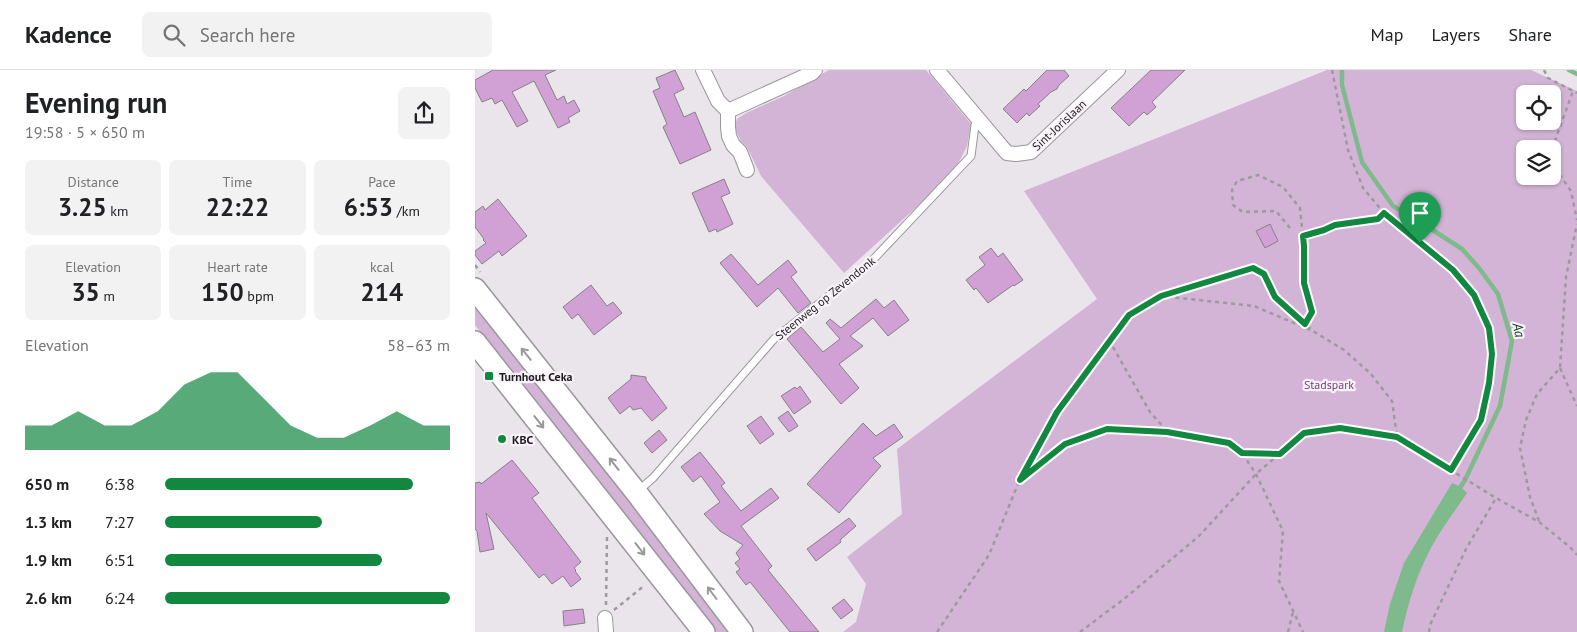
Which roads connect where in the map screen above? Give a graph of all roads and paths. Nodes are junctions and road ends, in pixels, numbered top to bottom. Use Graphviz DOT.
graph roads {
  1 [pos="703,70"];
  2 [pos="815,70"];
  3 [pos="937,70"];
  4 [pos="1117,70"];
  5 [pos="1332,70"];
  6 [pos="1544,70"];
  7 [pos="1573,91"];
  8 [pos="1577,93"];
  9 [pos="728,111"];
  10 [pos="979,121"];
  11 [pos="1556,140"];
  12 [pos="747,170"];
  13 [pos="1561,177"];
  14 [pos="1384,213"];
  15 [pos="1577,220"];
  16 [pos="1577,224"];
  17 [pos="1289,228"];
  18 [pos="1303,236"];
  19 [pos="475,289"];
  20 [pos="1161,296"];
  21 [pos="1305,324"];
  22 [pos="1313,331"];
  23 [pos="1109,340"];
  24 [pos="475,342"];
  25 [pos="1560,368"];
  26 [pos="1577,406"];
  27 [pos="1167,432"];
  28 [pos="1397,437"];
  29 [pos="1242,453"];
  30 [pos="1280,454"];
  31 [pos="1451,470"];
  32 [pos="1256,474"];
  33 [pos="1020,480"];
  34 [pos="636,492"];
  35 [pos="1496,498"];
  36 [pos="617,520"];
  37 [pos="1539,522"];
  38 [pos="1577,555"];
  39 [pos="658,573"];
  40 [pos="1294,611"];
  41 [pos="605,618"];
  42 [pos="606,632"];
  43 [pos="704,632"];
  44 [pos="742,632"];
  45 [pos="937,632"];
  46 [pos="1080,632"];
  47 [pos="1288,632"];
  48 [pos="1303,632"];
  49 [pos="1429,632"];
  1 -- 9 [label="street"];
  2 -- 9 [label="street"];
  3 -- 10 [label="street, Sint-Jorislaan"];
  4 -- 10 [label="street, Sint-Jorislaan"];
  5 -- 14 [label="path"];
  6 -- 7 [label="path"];
  7 -- 8 [label="path"];
  7 -- 11 [label="path"];
  9 -- 12 [label="street"];
  10 -- 34 [label="lane, Steenweg op Zevendonk"];
  13 -- 15 [label="path"];
  14 -- 18 [label="path"];
  14 -- 31 [label="path"];
  16 -- 25 [label="path"];
  17 -- 18 [label="path"];
  18 -- 21 [label="path"];
  34 -- 19 [label="main road, one-way"];
  20 -- 21 [label="path"];
  20 -- 22 [label="path"];
  20 -- 23 [label="path"];
  21 -- 22 [label="path"];
  22 -- 28 [label="path"];
  23 -- 27 [label="path"];
  23 -- 33 [label="path"];
  24 -- 36 [label="main road, one-way"];
  25 -- 26 [label="path"];
  25 -- 37 [label="path"];
  27 -- 29 [label="path"];
  27 -- 33 [label="path"];
  28 -- 30 [label="path"];
  28 -- 31 [label="path"];
  29 -- 30 [label="path"];
  29 -- 32 [label="path"];
  30 -- 32 [label="path"];
  31 -- 35 [label="path"];
  32 -- 40 [label="path"];
  32 -- 46 [label="path"];
  33 -- 45 [label="path"];
  44 -- 34 [label="main road, one-way"];
  35 -- 37 [label="path"];
  35 -- 49 [label="path"];
  36 -- 39 [label="main road, one-way"];
  36 -- 41 [label="path"];
  37 -- 38 [label="path"];
  39 -- 41 [label="path"];
  39 -- 43 [label="main road"];
  40 -- 47 [label="path"];
  40 -- 48 [label="path"];
  41 -- 42 [label="street"];
}
